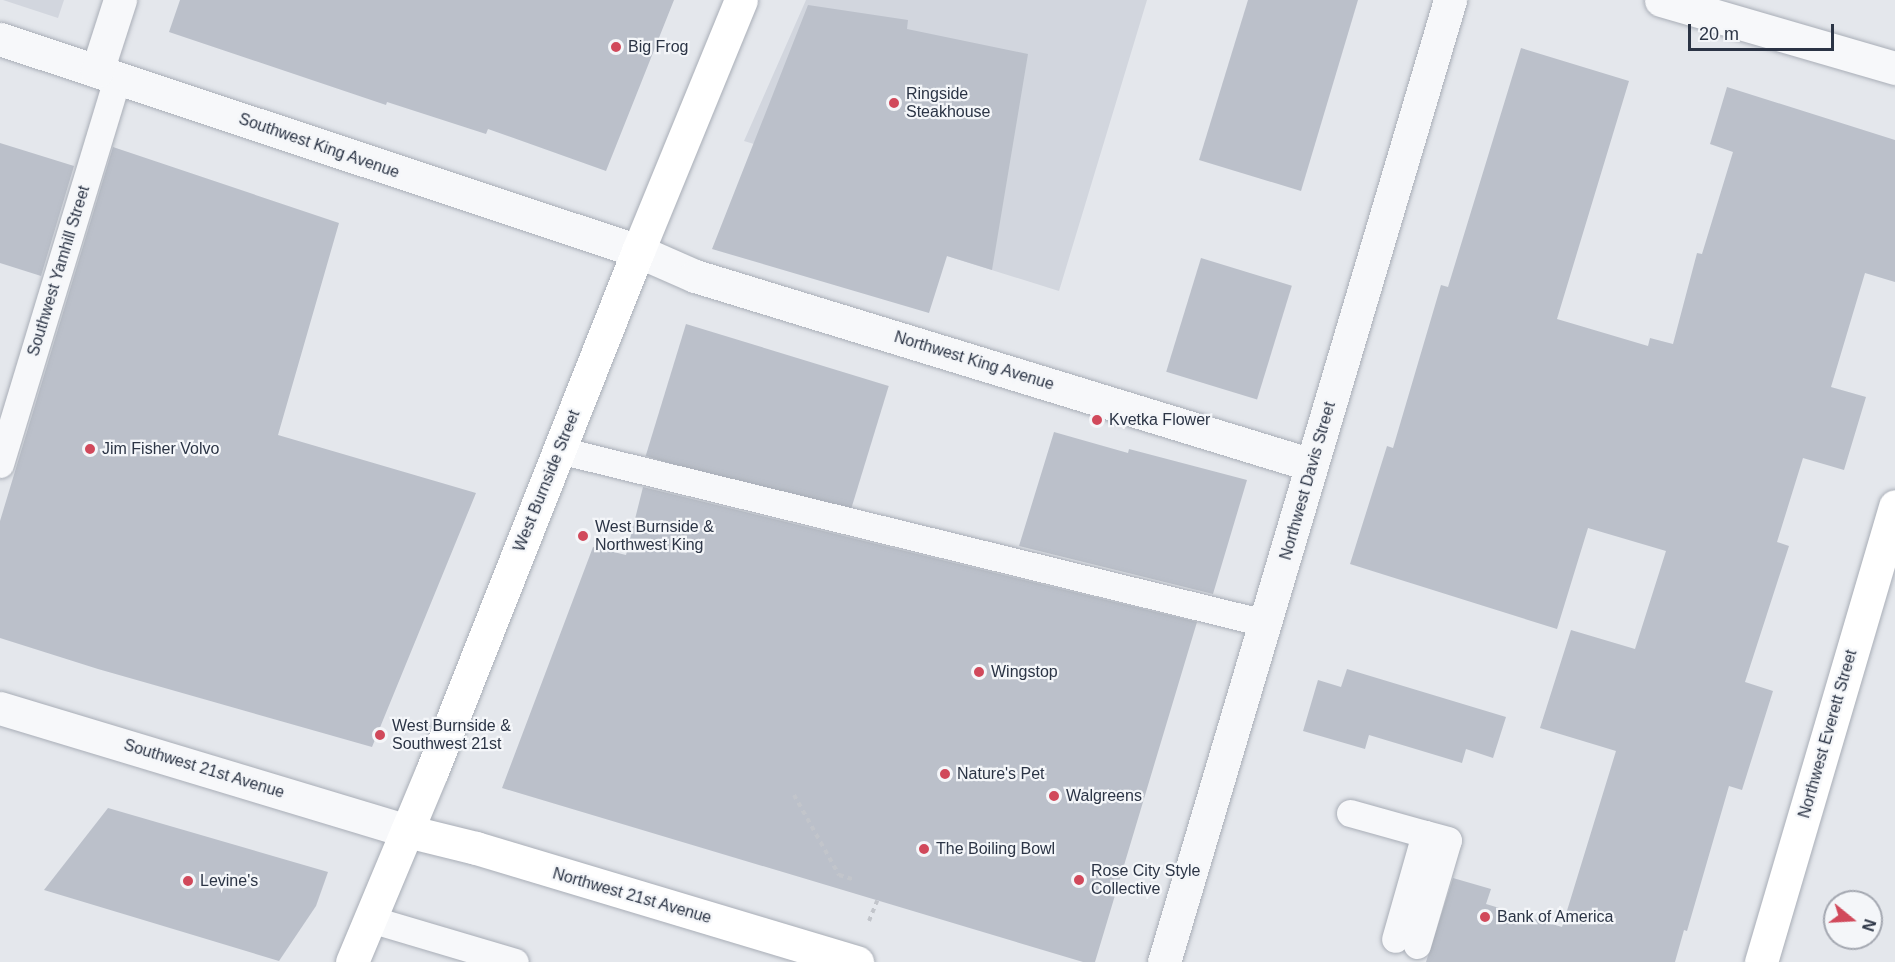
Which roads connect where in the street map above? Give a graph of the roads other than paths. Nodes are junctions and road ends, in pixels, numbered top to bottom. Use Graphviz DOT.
graph roads {
  1 [pos="120,0"];
  2 [pos="741,0"];
  3 [pos="1450,0"];
  4 [pos="1661,0"];
  5 [pos="0,39"];
  6 [pos="1895,68"];
  7 [pos="107,75"];
  8 [pos="638,251"];
  9 [pos="560,450"];
  10 [pos="0,464"];
  11 [pos="1312,465"];
  12 [pos="1895,506"];
  13 [pos="1265,623"];
  14 [pos="0,708"];
  15 [pos="1350,813"];
  16 [pos="407,831"];
  17 [pos="370,919"];
  18 [pos="1406,942"];
  19 [pos="352,962"];
  20 [pos="515,962"];
  21 [pos="857,962"];
  22 [pos="1164,962"];
  23 [pos="1761,962"];
  1 -- 7 [label="street, Southwest Yamhill Street"];
  2 -- 8 [label="main road, West Burnside Street"];
  3 -- 11 [label="street, Northwest Davis Street"];
  4 -- 6 [label="street"];
  5 -- 7 [label="street, Southwest King Avenue"];
  7 -- 8 [label="street, Southwest King Avenue"];
  7 -- 10 [label="lane, Southwest Yamhill Street"];
  8 -- 9 [label="main road, West Burnside Street"];
  8 -- 11 [label="street, Northwest King Avenue"];
  9 -- 13 [label="lane"];
  9 -- 16 [label="main road, West Burnside Street"];
  11 -- 13 [label="street, Northwest Davis Street"];
  12 -- 23 [label="main road, Northwest Everett Street"];
  13 -- 22 [label="street, Northwest Davis Street"];
  14 -- 16 [label="street, Southwest 21st Avenue"];
  15 -- 18 [label="lane"];
  16 -- 17 [label="main road, West Burnside Street"];
  16 -- 21 [label="main road, Northwest 21st Avenue"];
  17 -- 19 [label="main road, West Burnside Street"];
  17 -- 20 [label="lane"];
}
